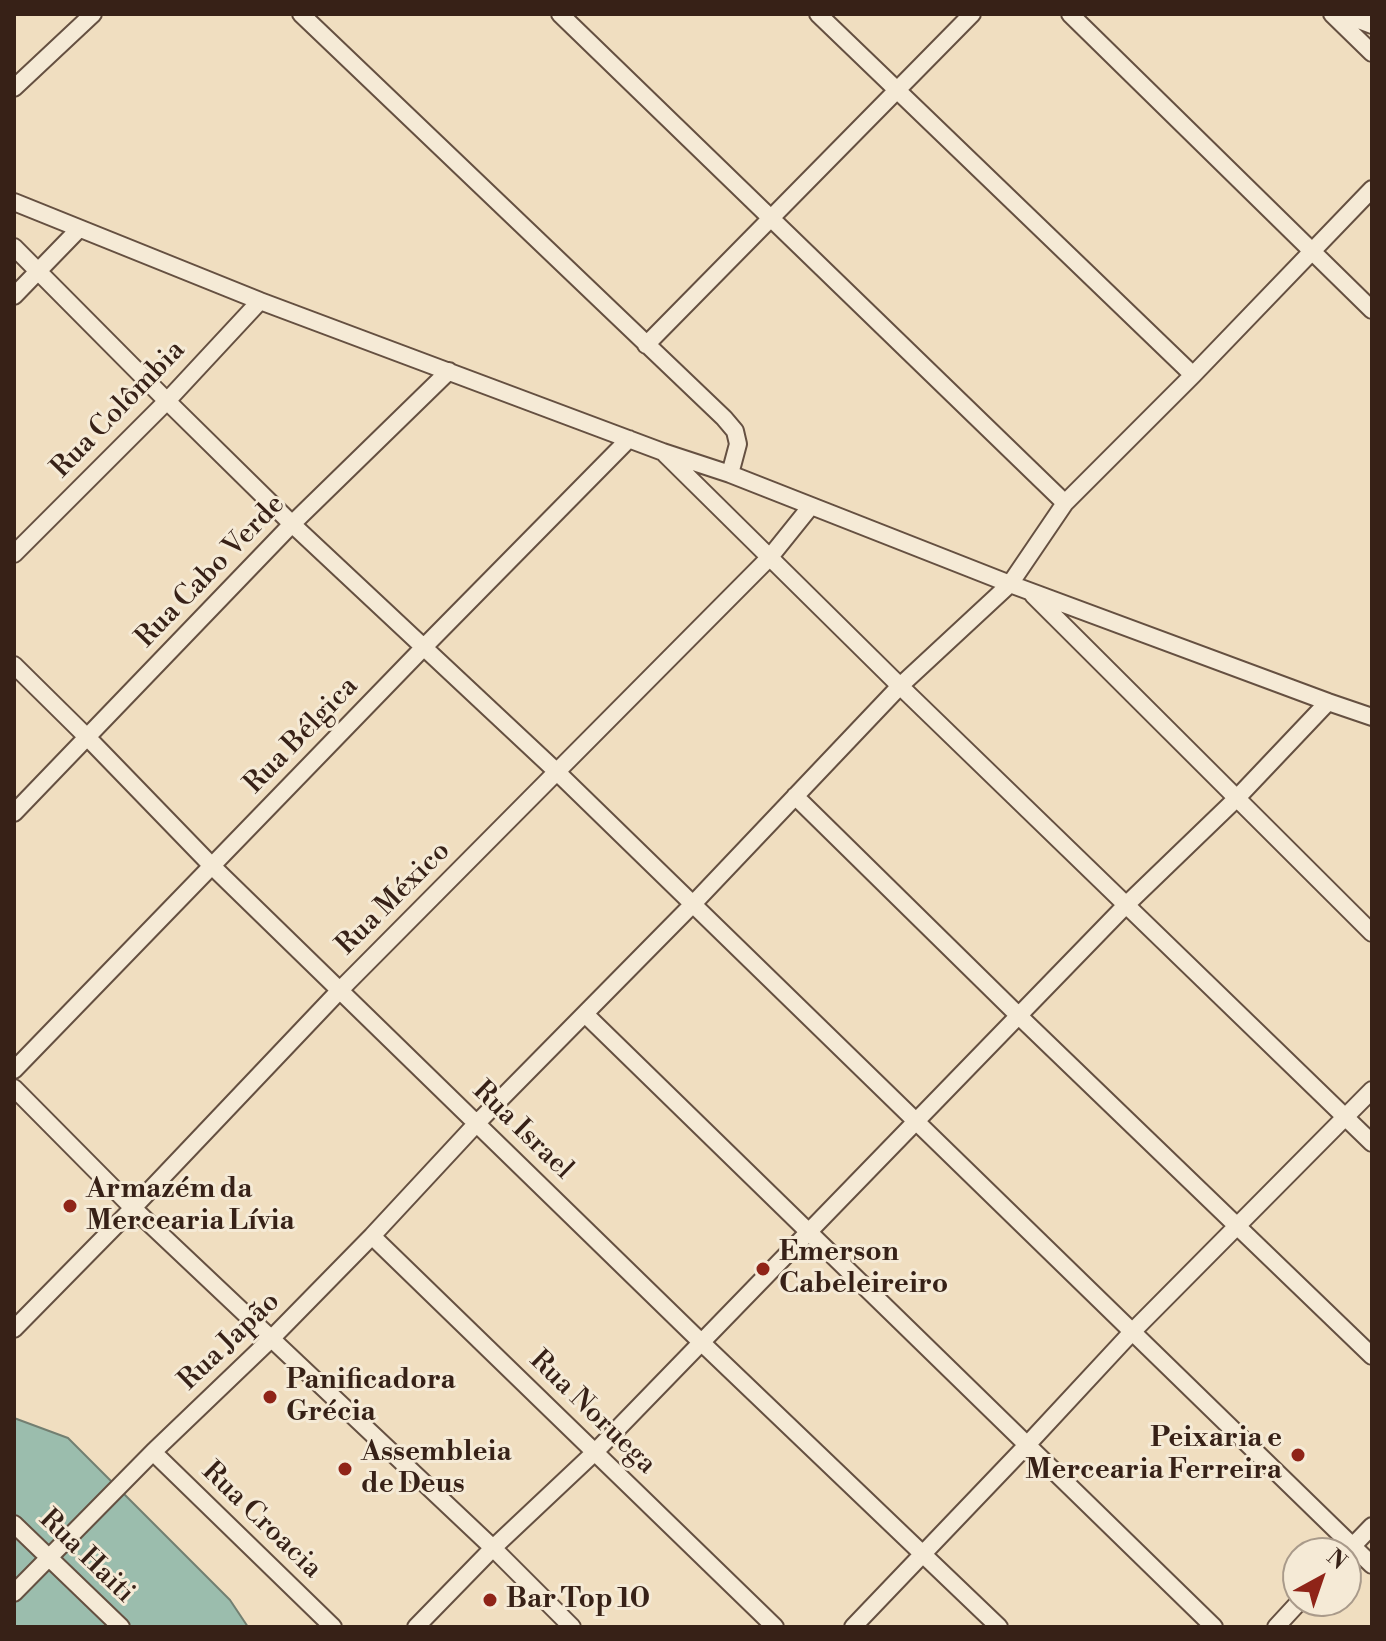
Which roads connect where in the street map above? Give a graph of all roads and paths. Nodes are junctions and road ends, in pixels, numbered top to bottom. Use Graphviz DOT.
graph roads {
  1 [pos="93,14"];
  2 [pos="301,14"];
  3 [pos="560,14"];
  4 [pos="818,14"];
  5 [pos="972,14"];
  6 [pos="1070,14"];
  7 [pos="1332,14"];
  8 [pos="1343,14"];
  9 [pos="1372,25"];
  10 [pos="1372,53"];
  11 [pos="14,88"];
  12 [pos="897,91"];
  13 [pos="1372,189"];
  14 [pos="14,202"];
  15 [pos="772,218"];
  16 [pos="79,229"];
  17 [pos="14,247"];
  18 [pos="1311,252"];
  19 [pos="38,272"];
  20 [pos="14,296"];
  21 [pos="260,301"];
  22 [pos="1372,310"];
  23 [pos="646,345"];
  24 [pos="449,371"];
  25 [pos="1193,375"];
  26 [pos="167,401"];
  27 [pos="629,439"];
  28 [pos="663,452"];
  29 [pos="730,474"];
  30 [pos="1065,503"];
  31 [pos="811,506"];
  32 [pos="292,524"];
  33 [pos="14,554"];
  34 [pos="770,557"];
  35 [pos="1010,584"];
  36 [pos="1029,591"];
  37 [pos="424,647"];
  38 [pos="14,665"];
  39 [pos="900,686"];
  40 [pos="1328,702"];
  41 [pos="1370,717"];
  42 [pos="88,738"];
  43 [pos="556,771"];
  44 [pos="795,796"];
  45 [pos="1236,799"];
  46 [pos="14,813"];
  47 [pos="212,866"];
  48 [pos="693,904"];
  49 [pos="1126,905"];
  50 [pos="1372,933"];
  51 [pos="340,990"];
  52 [pos="585,1014"];
  53 [pos="1019,1016"];
  54 [pos="14,1070"];
  55 [pos="14,1088"];
  56 [pos="1372,1090"];
  57 [pos="1346,1117"];
  58 [pos="917,1122"];
  59 [pos="477,1123"];
  60 [pos="1372,1143"];
  61 [pos="133,1208"];
  62 [pos="1237,1226"];
  63 [pos="809,1233"];
  64 [pos="372,1236"];
  65 [pos="14,1329"];
  66 [pos="1132,1332"];
  67 [pos="271,1339"];
  68 [pos="701,1342"];
  69 [pos="1372,1356"];
  70 [pos="1027,1445"];
  71 [pos="153,1452"];
  72 [pos="595,1452"];
  73 [pos="14,1524"];
  74 [pos="1336,1537"];
  75 [pos="493,1548"];
  76 [pos="923,1553"];
  77 [pos="49,1558"];
  78 [pos="14,1593"];
  79 [pos="121,1627"];
  80 [pos="333,1627"];
  81 [pos="416,1627"];
  82 [pos="572,1627"];
  83 [pos="775,1627"];
  84 [pos="853,1627"];
  85 [pos="999,1627"];
  86 [pos="1214,1627"];
  1 -- 11 [label="street"];
  2 -- 23 [label="street"];
  3 -- 15 [label="street"];
  4 -- 12 [label="street"];
  5 -- 12 [label="street"];
  6 -- 18 [label="street"];
  7 -- 10 [label="street"];
  8 -- 9 [label="street"];
  12 -- 15 [label="street"];
  12 -- 25 [label="street"];
  13 -- 18 [label="street, Rua Japão"];
  14 -- 16 [label="street"];
  15 -- 23 [label="street"];
  15 -- 30 [label="street"];
  16 -- 19 [label="street"];
  16 -- 21 [label="street"];
  17 -- 19 [label="street"];
  18 -- 22 [label="street"];
  18 -- 25 [label="street, Rua Japão"];
  19 -- 20 [label="street"];
  19 -- 26 [label="street"];
  21 -- 24 [label="street"];
  21 -- 26 [label="street, Rua Colômbia"];
  23 -- 29 [label="street"];
  24 -- 27 [label="street"];
  24 -- 32 [label="street, Rua Cabo Verde"];
  25 -- 30 [label="street, Rua Japão"];
  26 -- 32 [label="street"];
  26 -- 33 [label="street, Rua Colômbia"];
  27 -- 28 [label="street"];
  27 -- 37 [label="street, Rua Bélgica"];
  28 -- 29 [label="street"];
  28 -- 34 [label="street"];
  29 -- 31 [label="street"];
  30 -- 35 [label="street, Rua Japão"];
  31 -- 34 [label="street, Rua México"];
  31 -- 35 [label="street"];
  32 -- 37 [label="street"];
  32 -- 42 [label="street, Rua Cabo Verde"];
  34 -- 39 [label="street"];
  34 -- 43 [label="street, Rua México"];
  35 -- 36 [label="street"];
  35 -- 39 [label="street, Rua Japão"];
  36 -- 40 [label="street"];
  36 -- 45 [label="street"];
  37 -- 43 [label="street"];
  37 -- 47 [label="street, Rua Bélgica"];
  38 -- 42 [label="street, Rua Israel"];
  39 -- 44 [label="street, Rua Japão"];
  39 -- 49 [label="street"];
  40 -- 41 [label="street"];
  40 -- 45 [label="street"];
  42 -- 46 [label="street, Rua Cabo Verde"];
  42 -- 47 [label="street, Rua Israel"];
  43 -- 48 [label="street"];
  43 -- 51 [label="street, Rua México"];
  44 -- 48 [label="street, Rua Japão"];
  44 -- 53 [label="street"];
  45 -- 49 [label="street"];
  45 -- 50 [label="street"];
  47 -- 51 [label="street, Rua Israel"];
  47 -- 54 [label="street, Rua Bélgica"];
  48 -- 52 [label="street, Rua Japão"];
  48 -- 58 [label="street"];
  49 -- 53 [label="street"];
  49 -- 57 [label="street"];
  51 -- 59 [label="street, Rua Israel"];
  51 -- 61 [label="street, Rua México"];
  52 -- 59 [label="street, Rua Japão"];
  52 -- 63 [label="street"];
  53 -- 58 [label="street"];
  53 -- 62 [label="street"];
  55 -- 61 [label="street"];
  56 -- 57 [label="street"];
  57 -- 60 [label="street"];
  57 -- 62 [label="street"];
  58 -- 63 [label="street"];
  58 -- 66 [label="street"];
  59 -- 64 [label="street, Rua Japão"];
  59 -- 68 [label="street, Rua Israel"];
  61 -- 65 [label="street, Rua México"];
  61 -- 67 [label="street"];
  62 -- 66 [label="street"];
  62 -- 69 [label="street"];
  63 -- 68 [label="street"];
  63 -- 70 [label="street"];
  64 -- 67 [label="street, Rua Japão"];
  64 -- 72 [label="street, Rua Noruega"];
  66 -- 70 [label="street"];
  66 -- 74 [label="street"];
  67 -- 71 [label="street, Rua Japão"];
  67 -- 75 [label="street"];
  68 -- 72 [label="street"];
  68 -- 76 [label="street, Rua Israel"];
  70 -- 76 [label="street"];
  70 -- 86 [label="street"];
  71 -- 77 [label="street, Rua Japão"];
  71 -- 80 [label="street, Rua Croacia"];
  72 -- 75 [label="street"];
  72 -- 83 [label="street, Rua Noruega"];
  73 -- 77 [label="street, Rua Haiti"];
  75 -- 81 [label="street"];
  75 -- 82 [label="street"];
  76 -- 84 [label="street"];
  76 -- 85 [label="street, Rua Israel"];
  77 -- 78 [label="street, Rua Japão"];
  77 -- 79 [label="street, Rua Haiti"];
}
